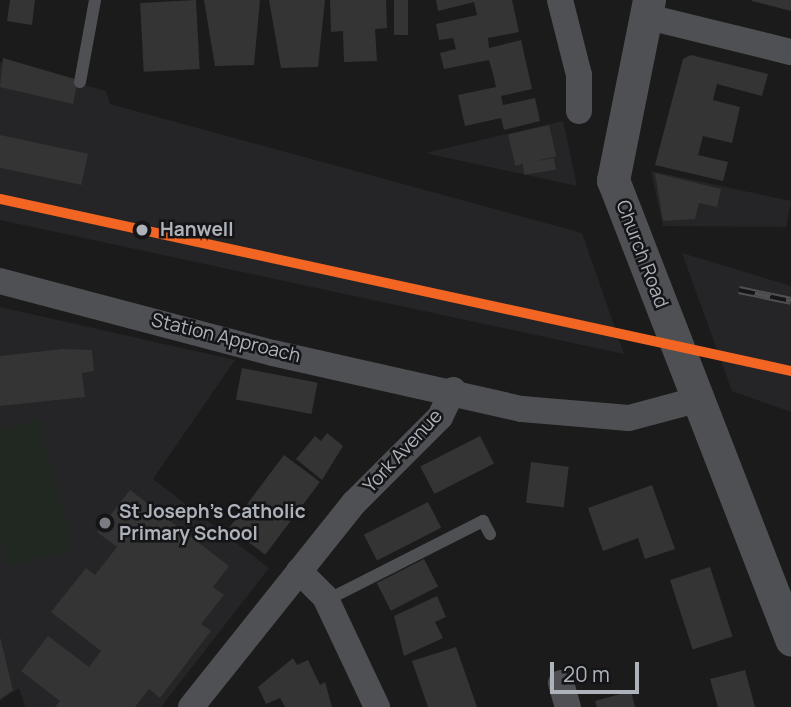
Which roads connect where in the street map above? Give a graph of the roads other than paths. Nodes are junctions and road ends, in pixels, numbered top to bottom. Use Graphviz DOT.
graph roads {
  1 [pos="94,0"];
  2 [pos="560,0"];
  3 [pos="646,8"];
  4 [pos="791,52"];
  5 [pos="80,82"];
  6 [pos="579,111"];
  7 [pos="0,281"];
  8 [pos="453,390"];
  9 [pos="700,399"];
  10 [pos="490,534"];
  11 [pos="299,571"];
  12 [pos="326,599"];
  13 [pos="791,640"];
  14 [pos="191,707"];
  15 [pos="377,707"];
  1 -- 5 [label="lane"];
  2 -- 6 [label="street"];
  3 -- 4 [label="street"];
  3 -- 9 [label="street, Church Road"];
  7 -- 8 [label="street, Station Approach"];
  8 -- 9 [label="street, York Avenue"];
  8 -- 11 [label="street, York Avenue"];
  9 -- 13 [label="street, Church Road"];
  10 -- 12 [label="lane"];
  11 -- 12 [label="street"];
  11 -- 14 [label="street, York Avenue"];
  12 -- 15 [label="street"];
}
